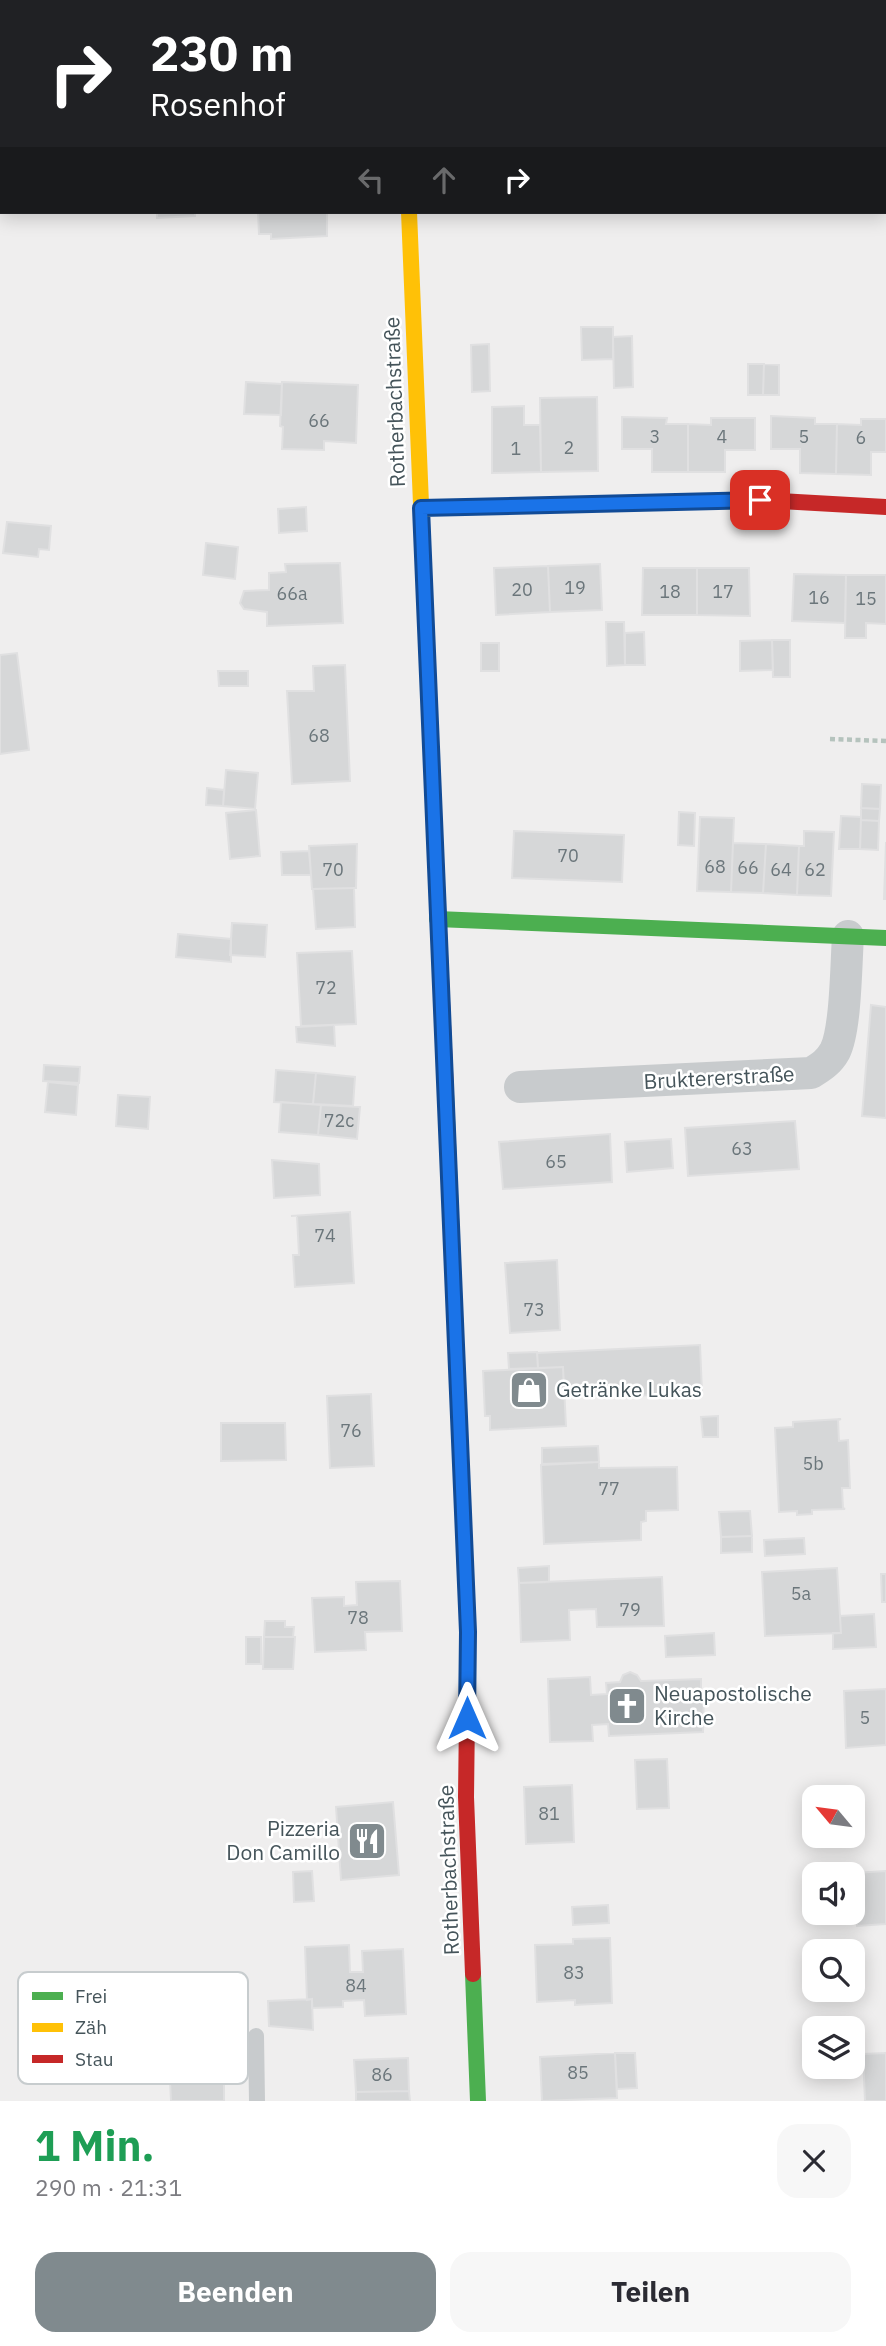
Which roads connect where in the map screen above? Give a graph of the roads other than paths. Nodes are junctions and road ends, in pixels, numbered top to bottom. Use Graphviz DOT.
graph roads {
  1 [pos="408,214"];
  2 [pos="886,507"];
  3 [pos="421,508"];
  4 [pos="437,919"];
  5 [pos="848,936"];
  6 [pos="886,938"];
  7 [pos="520,1087"];
  8 [pos="256,2036"];
  9 [pos="257,2101"];
  10 [pos="478,2101"];
  1 -- 3 [label="street, Rotherbachstraße"];
  2 -- 3 [label="street"];
  3 -- 4 [label="street, Rotherbachstraße"];
  4 -- 5 [label="street"];
  4 -- 10 [label="street, Rotherbachstraße"];
  5 -- 6 [label="street"];
  5 -- 7 [label="street, Bruktererstraße"];
  8 -- 9 [label="lane"];
}
